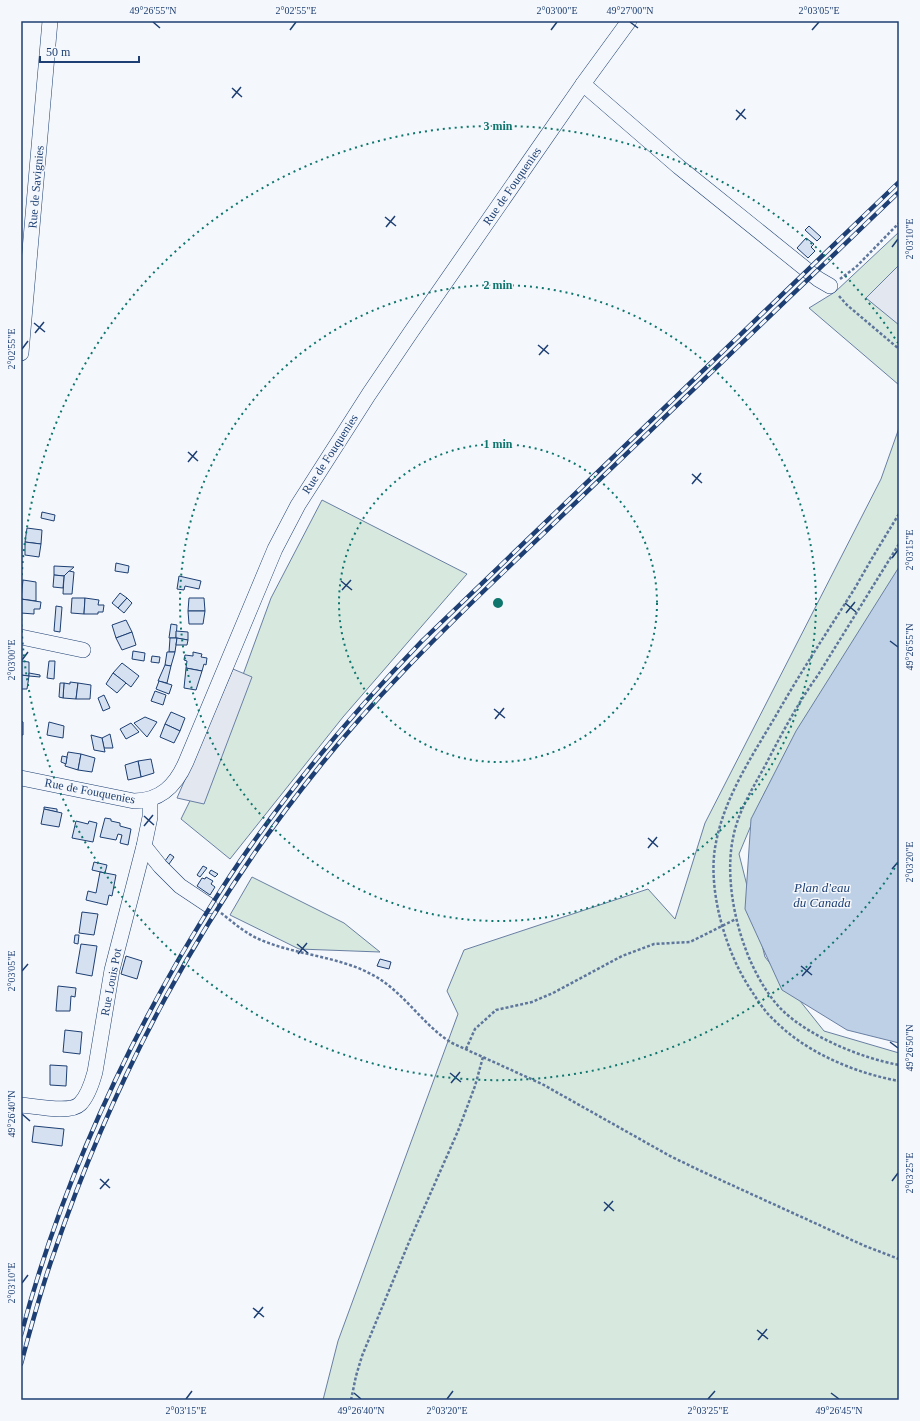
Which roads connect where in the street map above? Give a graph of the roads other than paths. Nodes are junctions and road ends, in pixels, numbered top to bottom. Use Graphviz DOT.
graph roads {
  1 [pos="50,21"];
  2 [pos="629,21"];
  3 [pos="583,84"];
  4 [pos="830,286"];
  5 [pos="21,353"];
  6 [pos="21,637"];
  7 [pos="83,650"];
  8 [pos="21,778"];
  9 [pos="150,800"];
  10 [pos="144,846"];
  11 [pos="210,906"];
  12 [pos="21,1105"];
  1 -- 5 [label="street, Rue de Savignies"];
  2 -- 3 [label="street, Rue de Fouquenies"];
  3 -- 4 [label="street"];
  3 -- 9 [label="street, Rue de Fouquenies"];
  6 -- 7 [label="street"];
  8 -- 9 [label="street, Rue de Fouquenies"];
  9 -- 10 [label="street, Rue Louis Pot"];
  10 -- 11 [label="street"];
  10 -- 12 [label="street, Rue Louis Pot"];
}
